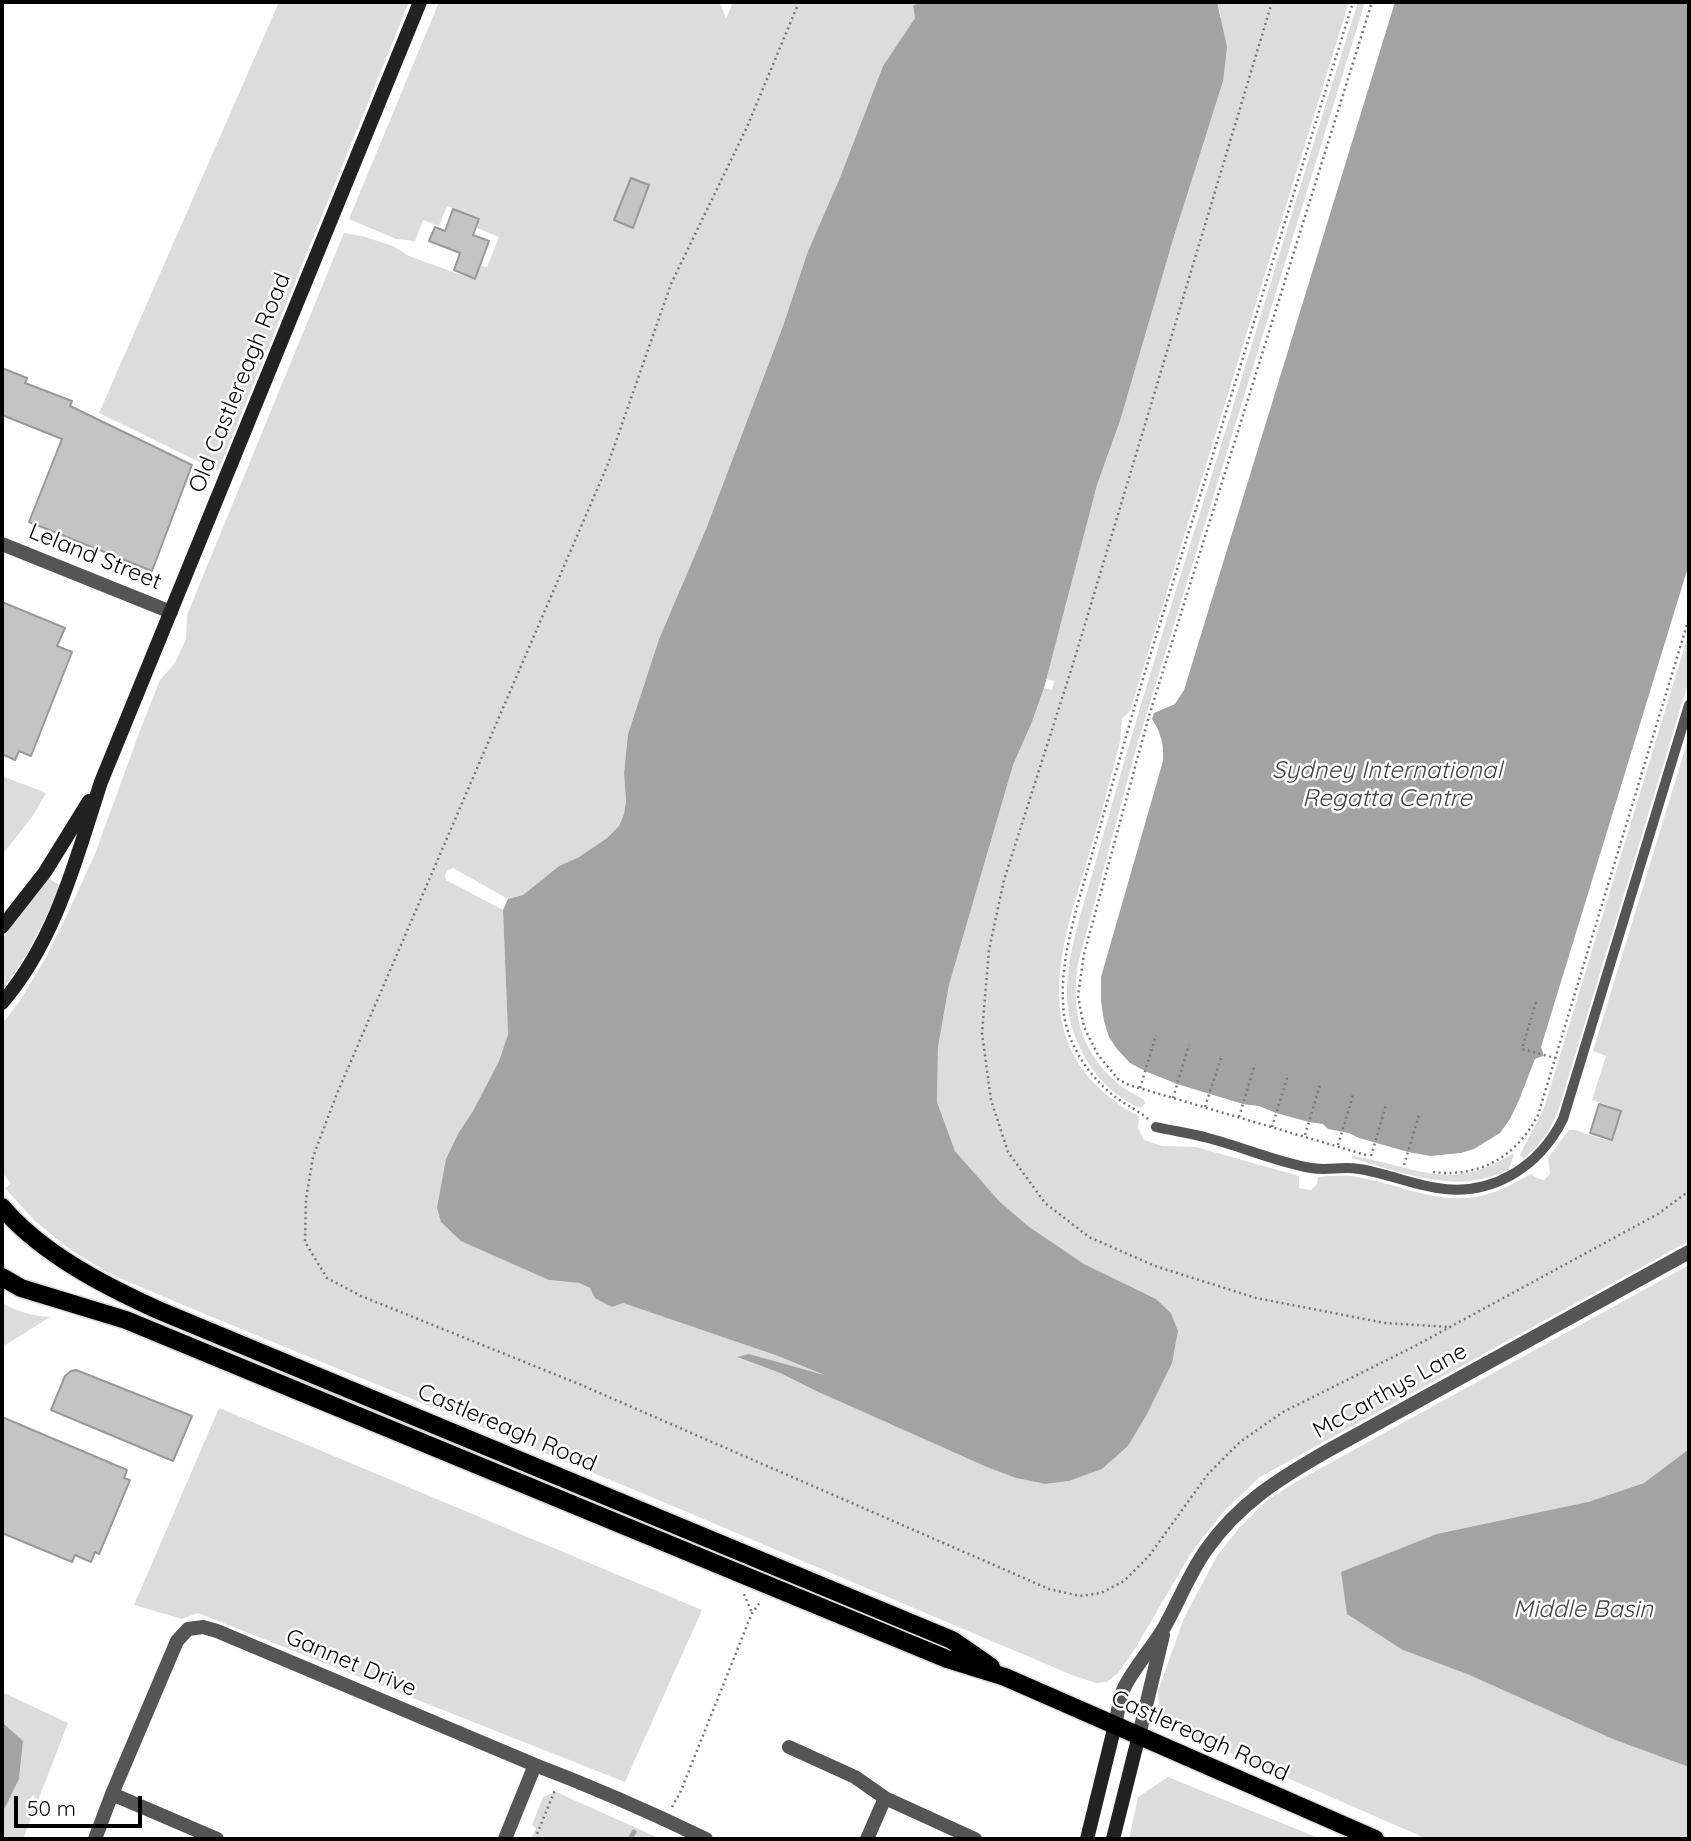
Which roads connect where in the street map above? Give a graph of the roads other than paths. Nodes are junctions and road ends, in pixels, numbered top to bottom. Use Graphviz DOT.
graph roads {
  1 [pos="420,2"];
  2 [pos="2,544"];
  3 [pos="170,612"];
  4 [pos="1689,705"];
  5 [pos="101,782"];
  6 [pos="2,927"];
  7 [pos="2,1003"];
  8 [pos="1156,1127"];
  9 [pos="2,1207"];
  10 [pos="1689,1252"];
  11 [pos="2,1276"];
  12 [pos="1165,1627"];
  13 [pos="1005,1677"];
  14 [pos="1115,1725"];
  15 [pos="1139,1735"];
  16 [pos="789,1747"];
  17 [pos="535,1765"];
  18 [pos="112,1794"];
  19 [pos="885,1798"];
  20 [pos="95,1839"];
  21 [pos="217,1839"];
  22 [pos="505,1839"];
  23 [pos="706,1839"];
  24 [pos="867,1839"];
  25 [pos="975,1839"];
  26 [pos="1087,1839"];
  27 [pos="1113,1839"];
  28 [pos="1375,1839"];
  1 -- 3 [label="street, Old Castlereagh Road"];
  2 -- 3 [label="street, Leland Street"];
  3 -- 5 [label="street, Old Castlereagh Road"];
  4 -- 8 [label="lane"];
  5 -- 6 [label="street, Old Castlereagh Road"];
  5 -- 7 [label="street, Old Castlereagh Road"];
  9 -- 13 [label="main road, Castlereagh Road"];
  10 -- 12 [label="street, McCarthys Lane"];
  11 -- 13 [label="main road, Castlereagh Road"];
  12 -- 14 [label="street, McCarthys Lane"];
  12 -- 15 [label="street, McCarthys Lane"];
  13 -- 14 [label="main road, Castlereagh Road"];
  14 -- 15 [label="main road, Castlereagh Road"];
  14 -- 26 [label="street"];
  15 -- 27 [label="street"];
  15 -- 28 [label="main road, Castlereagh Road"];
  16 -- 19 [label="street"];
  17 -- 18 [label="street, Gannet Drive"];
  17 -- 22 [label="street"];
  17 -- 23 [label="street, Gannet Drive"];
  18 -- 20 [label="street, Gannet Drive"];
  18 -- 21 [label="street"];
  19 -- 24 [label="street"];
  19 -- 25 [label="street"];
}
